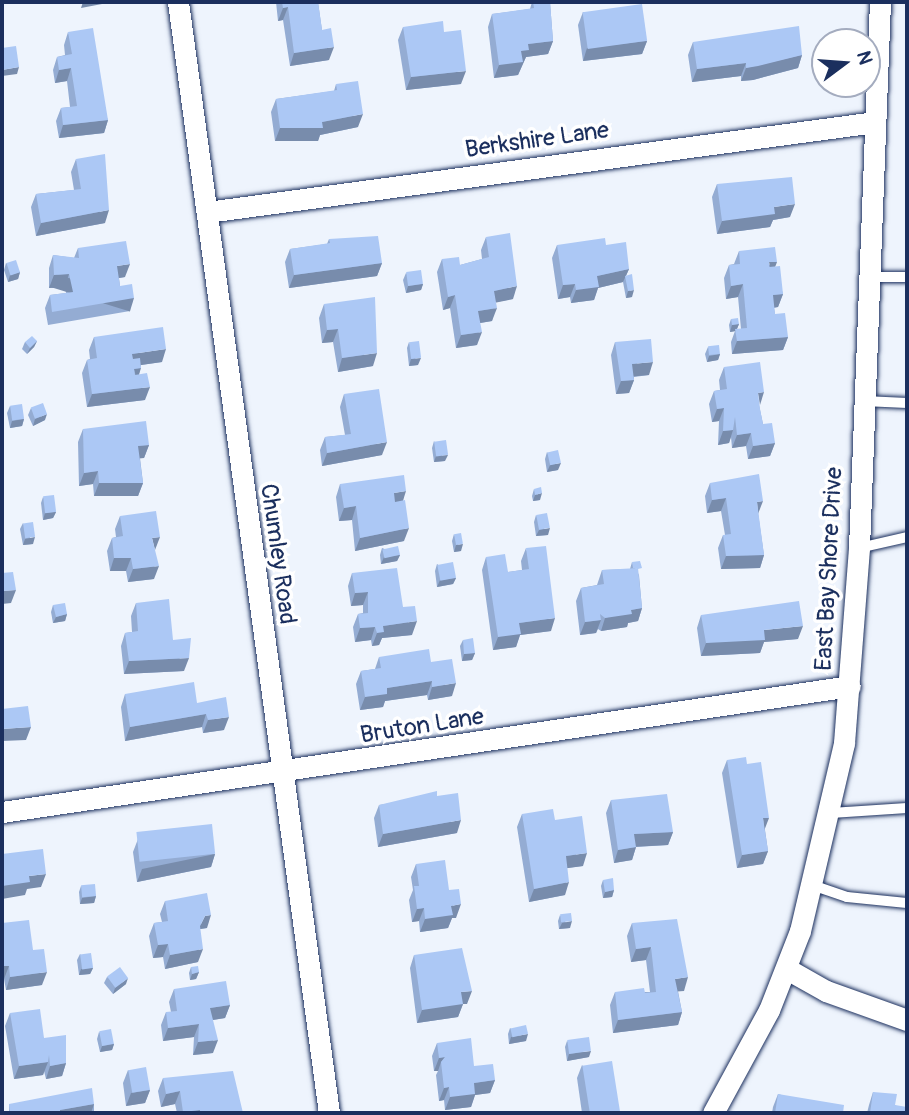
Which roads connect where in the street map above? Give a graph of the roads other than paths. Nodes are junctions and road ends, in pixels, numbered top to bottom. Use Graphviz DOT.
graph roads {
  1 [pos="178,2"];
  2 [pos="880,2"];
  3 [pos="875,122"];
  4 [pos="206,212"];
  5 [pos="870,277"];
  6 [pos="907,277"];
  7 [pos="864,401"];
  8 [pos="907,403"];
  9 [pos="907,537"];
  10 [pos="859,548"];
  11 [pos="850,686"];
  12 [pos="282,774"];
  13 [pos="907,808"];
  14 [pos="2,812"];
  15 [pos="831,813"];
  16 [pos="812,886"];
  17 [pos="907,903"];
  18 [pos="787,969"];
  19 [pos="907,1020"];
  20 [pos="329,1113"];
  21 [pos="713,1113"];
  1 -- 4 [label="street, Chumley Road"];
  2 -- 3 [label="street, East Bay Shore Drive"];
  3 -- 4 [label="street, Berkshire Lane"];
  3 -- 5 [label="street, East Bay Shore Drive"];
  4 -- 12 [label="street, Chumley Road"];
  5 -- 6 [label="lane"];
  5 -- 7 [label="street, East Bay Shore Drive"];
  7 -- 8 [label="lane"];
  7 -- 10 [label="street, East Bay Shore Drive"];
  9 -- 10 [label="lane"];
  10 -- 11 [label="street, East Bay Shore Drive"];
  11 -- 12 [label="street, Bruton Lane"];
  11 -- 15 [label="street, East Bay Shore Drive"];
  12 -- 14 [label="street, Bruton Lane"];
  12 -- 20 [label="street, Chumley Road"];
  13 -- 15 [label="lane"];
  15 -- 16 [label="street, East Bay Shore Drive"];
  16 -- 17 [label="lane"];
  16 -- 18 [label="street, East Bay Shore Drive"];
  18 -- 19 [label="street"];
  18 -- 21 [label="street, East Bay Shore Drive"];
}
